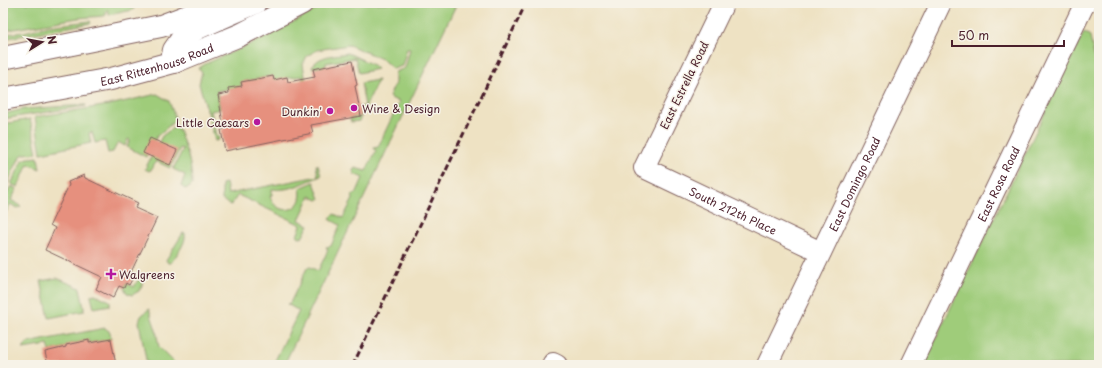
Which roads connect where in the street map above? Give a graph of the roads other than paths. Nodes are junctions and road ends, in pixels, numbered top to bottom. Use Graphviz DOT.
graph roads {
  1 [pos="216,3"];
  2 [pos="255,3"];
  3 [pos="302,3"];
  4 [pos="724,3"];
  5 [pos="941,3"];
  6 [pos="1085,3"];
  7 [pos="3,58"];
  8 [pos="174,62"];
  9 [pos="3,99"];
  10 [pos="644,168"];
  11 [pos="821,252"];
  12 [pos="767,365"];
  13 [pos="911,365"];
  1 -- 7 [label="main road"];
  2 -- 8 [label="main road"];
  3 -- 8 [label="main road, East Rittenhouse Road"];
  4 -- 10 [label="street, East Estrella Road"];
  5 -- 11 [label="street, East Domingo Road"];
  6 -- 13 [label="street, East Rosa Road"];
  8 -- 9 [label="main road, East Rittenhouse Road"];
  10 -- 11 [label="street, South 212th Place"];
  11 -- 12 [label="street, East Domingo Road"];
}
